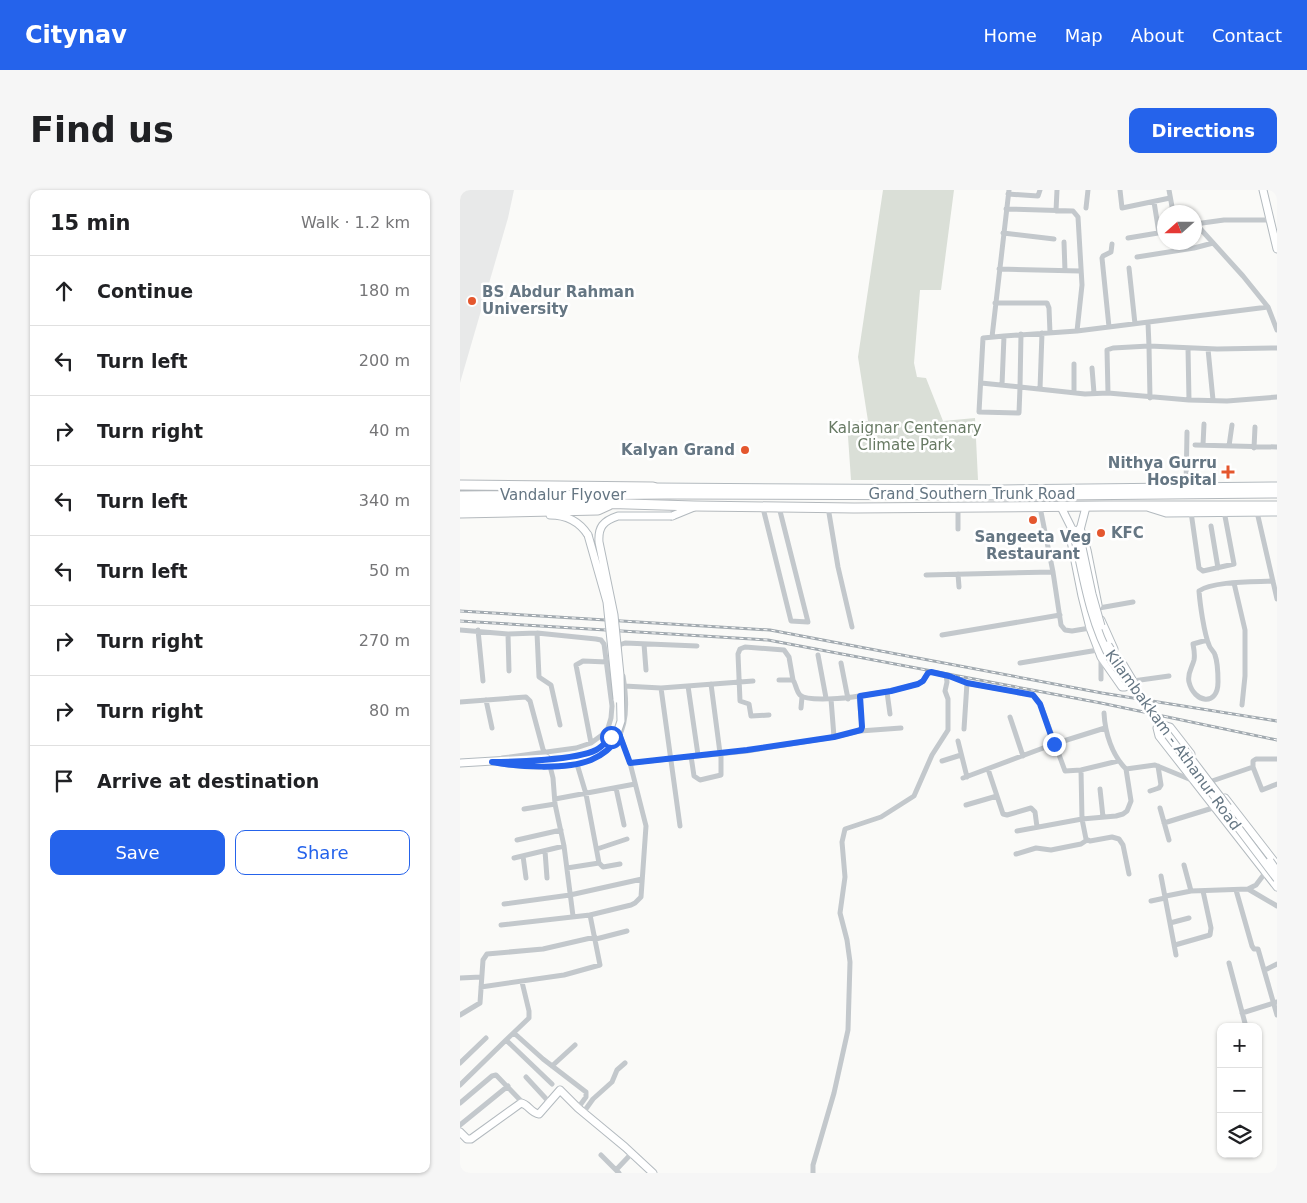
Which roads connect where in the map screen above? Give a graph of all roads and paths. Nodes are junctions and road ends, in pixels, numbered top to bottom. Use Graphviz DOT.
graph roads {
  1 [pos="1040,190"];
  2 [pos="1057,190"];
  3 [pos="1088,190"];
  4 [pos="1120,190"];
  5 [pos="1168,190"];
  6 [pos="1263,190"];
  7 [pos="1008,192"];
  8 [pos="1170,198"];
  9 [pos="1154,202"];
  10 [pos="1172,205"];
  11 [pos="1086,208"];
  12 [pos="1006,209"];
  13 [pos="1056,211"];
  14 [pos="1157,213"];
  15 [pos="1269,220"];
  16 [pos="1202,223"];
  17 [pos="1202,231"];
  18 [pos="1003,233"];
  19 [pos="1157,233"];
  20 [pos="1054,238"];
  21 [pos="1128,238"];
  22 [pos="1064,242"];
  23 [pos="1213,243"];
  24 [pos="1112,244"];
  25 [pos="1277,246"];
  26 [pos="1137,257"];
  27 [pos="1129,268"];
  28 [pos="998,269"];
  29 [pos="1065,271"];
  30 [pos="1080,271"];
  31 [pos="995,304"];
  32 [pos="1268,308"];
  33 [pos="1148,323"];
  34 [pos="1135,324"];
  35 [pos="1109,327"];
  36 [pos="1277,330"];
  37 [pos="1077,331"];
  38 [pos="1042,333"];
  39 [pos="1050,333"];
  40 [pos="1021,334"];
  41 [pos="1004,336"];
  42 [pos="992,337"];
  43 [pos="1149,346"];
  44 [pos="1188,348"];
  45 [pos="1277,348"];
  46 [pos="1208,349"];
  47 [pos="1074,364"];
  48 [pos="1092,368"];
  49 [pos="981,383"];
  50 [pos="1002,385"];
  51 [pos="1020,387"];
  52 [pos="1040,389"];
  53 [pos="1074,392"];
  54 [pos="1108,393"];
  55 [pos="1094,394"];
  56 [pos="1277,397"];
  57 [pos="1150,398"];
  58 [pos="1190,400"];
  59 [pos="1213,400"];
  60 [pos="1204,424"];
  61 [pos="1232,425"];
  62 [pos="1255,427"];
  63 [pos="1187,432"];
  64 [pos="1194,445"];
  65 [pos="1203,445"];
  66 [pos="1229,446"];
  67 [pos="1277,447"];
  68 [pos="1254,448"];
  69 [pos="460,485"];
  70 [pos="1277,486"];
  71 [pos="1186,487"];
  72 [pos="653,488"];
  73 [pos="1277,493"];
  74 [pos="667,494"];
  75 [pos="460,496"];
  76 [pos="612,503"];
  77 [pos="460,504"];
  78 [pos="694,506"];
  79 [pos="1143,506"];
  80 [pos="1277,506"];
  81 [pos="828,507"];
  82 [pos="1040,507"];
  83 [pos="1061,507"];
  84 [pos="1086,507"];
  85 [pos="763,508"];
  86 [pos="779,508"];
  87 [pos="958,508"];
  88 [pos="492,511"];
  89 [pos="1224,511"];
  90 [pos="460,512"];
  91 [pos="1191,512"];
  92 [pos="1257,512"];
  93 [pos="1277,512"];
  94 [pos="1211,526"];
  95 [pos="958,529"];
  96 [pos="1077,529"];
  97 [pos="1078,538"];
  98 [pos="1218,568"];
  99 [pos="1053,572"];
  100 [pos="958,574"];
  101 [pos="926,575"];
  102 [pos="1272,581"];
  103 [pos="1234,583"];
  104 [pos="959,587"];
  105 [pos="1277,599"];
  106 [pos="1133,602"];
  107 [pos="1099,608"];
  108 [pos="1060,615"];
  109 [pos="852,627"];
  110 [pos="1090,628"];
  111 [pos="460,630"];
  112 [pos="478,630"];
  113 [pos="508,634"];
  114 [pos="537,634"];
  115 [pos="942,635"];
  116 [pos="1207,640"];
  117 [pos="603,641"];
  118 [pos="620,644"];
  119 [pos="644,644"];
  120 [pos="697,646"];
  121 [pos="1100,653"];
  122 [pos="818,655"];
  123 [pos="607,662"];
  124 [pos="841,663"];
  125 [pos="1020,663"];
  126 [pos="646,670"];
  127 [pos="509,671"];
  128 [pos="946,675"];
  129 [pos="1169,676"];
  130 [pos="1101,679"];
  131 [pos="779,680"];
  132 [pos="793,680"];
  133 [pos="483,681"];
  134 [pos="753,681"];
  135 [pos="1133,681"];
  136 [pos="739,682"];
  137 [pos="967,683"];
  138 [pos="711,684"];
  139 [pos="624,686"];
  140 [pos="688,686"];
  141 [pos="661,688"];
  142 [pos="887,692"];
  143 [pos="860,696"];
  144 [pos="802,697"];
  145 [pos="829,698"];
  146 [pos="848,698"];
  147 [pos="486,700"];
  148 [pos="460,702"];
  149 [pos="1242,705"];
  150 [pos="801,708"];
  151 [pos="1104,713"];
  152 [pos="890,714"];
  153 [pos="769,715"];
  154 [pos="1010,716"];
  155 [pos="560,725"];
  156 [pos="492,728"];
  157 [pos="901,728"];
  158 [pos="1105,728"];
  159 [pos="964,729"];
  160 [pos="859,731"];
  161 [pos="620,736"];
  162 [pos="834,737"];
  163 [pos="958,742"];
  164 [pos="591,743"];
  165 [pos="1054,744"];
  166 [pos="544,753"];
  167 [pos="720,753"];
  168 [pos="698,755"];
  169 [pos="961,755"];
  170 [pos="691,756"];
  171 [pos="1023,756"];
  172 [pos="670,758"];
  173 [pos="1277,758"];
  174 [pos="521,761"];
  175 [pos="942,761"];
  176 [pos="1118,761"];
  177 [pos="492,762"];
  178 [pos="460,763"];
  179 [pos="630,763"];
  180 [pos="577,764"];
  181 [pos="550,766"];
  182 [pos="1158,766"];
  183 [pos="1253,767"];
  184 [pos="988,768"];
  185 [pos="1126,769"];
  186 [pos="1081,770"];
  187 [pos="1196,781"];
  188 [pos="1212,782"];
  189 [pos="635,784"];
  190 [pos="1277,784"];
  191 [pos="616,788"];
  192 [pos="1100,789"];
  193 [pos="1150,791"];
  194 [pos="586,794"];
  195 [pos="997,796"];
  196 [pos="555,802"];
  197 [pos="966,805"];
  198 [pos="1216,807"];
  199 [pos="1160,808"];
  200 [pos="524,809"];
  201 [pos="1103,817"];
  202 [pos="1082,819"];
  203 [pos="1164,823"];
  204 [pos="624,825"];
  205 [pos="680,826"];
  206 [pos="1036,827"];
  207 [pos="561,830"];
  208 [pos="1017,831"];
  209 [pos="517,840"];
  210 [pos="627,840"];
  211 [pos="1087,840"];
  212 [pos="1169,840"];
  213 [pos="564,846"];
  214 [pos="596,849"];
  215 [pos="545,851"];
  216 [pos="1016,854"];
  217 [pos="523,856"];
  218 [pos="514,858"];
  219 [pos="599,863"];
  220 [pos="620,864"];
  221 [pos="1184,865"];
  222 [pos="1277,865"];
  223 [pos="567,868"];
  224 [pos="1277,871"];
  225 [pos="1266,873"];
  226 [pos="1129,874"];
  227 [pos="1161,876"];
  228 [pos="526,878"];
  229 [pos="548,878"];
  230 [pos="642,879"];
  231 [pos="1277,879"];
  232 [pos="1277,887"];
  233 [pos="1248,889"];
  234 [pos="1236,890"];
  235 [pos="1191,891"];
  236 [pos="1203,891"];
  237 [pos="570,895"];
  238 [pos="1165,897"];
  239 [pos="1152,901"];
  240 [pos="504,904"];
  241 [pos="1277,906"];
  242 [pos="590,915"];
  243 [pos="573,916"];
  244 [pos="1189,918"];
  245 [pos="1170,923"];
  246 [pos="501,926"];
  247 [pos="627,932"];
  248 [pos="596,938"];
  249 [pos="1175,945"];
  250 [pos="1176,955"];
  251 [pos="1229,962"];
  252 [pos="1277,964"];
  253 [pos="1264,970"];
  254 [pos="481,977"];
  255 [pos="460,978"];
  256 [pos="522,982"];
  257 [pos="481,987"];
  258 [pos="1275,1003"];
  259 [pos="1242,1012"];
  260 [pos="460,1015"];
  261 [pos="1277,1016"];
  262 [pos="1245,1023"];
  263 [pos="514,1033"];
  264 [pos="486,1038"];
  265 [pos="506,1040"];
  266 [pos="575,1045"];
  267 [pos="460,1063"];
  268 [pos="625,1063"];
  269 [pos="552,1066"];
  270 [pos="526,1076"];
  271 [pos="552,1084"];
  272 [pos="460,1085"];
  273 [pos="508,1086"];
  274 [pos="587,1094"];
  275 [pos="593,1099"];
  276 [pos="549,1102"];
  277 [pos="460,1103"];
  278 [pos="524,1103"];
  279 [pos="580,1111"];
  280 [pos="460,1124"];
  281 [pos="460,1132"];
  282 [pos="632,1153"];
  283 [pos="601,1156"];
  284 [pos="617,1171"];
  285 [pos="653,1173"];
  286 [pos="813,1173"];
  1 -- 7 [label="street"];
  2 -- 13 [label="street"];
  3 -- 11 [label="street"];
  4 -- 9 [label="street"];
  5 -- 8 [label="street"];
  6 -- 15 [label="street"];
  7 -- 12 [label="street"];
  8 -- 9 [label="street"];
  8 -- 10 [label="street"];
  9 -- 14 [label="street"];
  12 -- 13 [label="street"];
  12 -- 18 [label="street"];
  13 -- 30 [label="street"];
  15 -- 16 [label="street"];
  15 -- 25 [label="street"];
  17 -- 23 [label="street"];
  18 -- 20 [label="street"];
  18 -- 28 [label="street"];
  19 -- 21 [label="street"];
  22 -- 29 [label="street"];
  23 -- 26 [label="street"];
  23 -- 32 [label="street"];
  24 -- 35 [label="street"];
  27 -- 34 [label="street"];
  28 -- 29 [label="street"];
  28 -- 31 [label="street"];
  29 -- 30 [label="street"];
  30 -- 37 [label="street"];
  31 -- 39 [label="street"];
  31 -- 42 [label="street"];
  32 -- 33 [label="street"];
  32 -- 36 [label="street"];
  33 -- 34 [label="street"];
  33 -- 43 [label="street"];
  34 -- 35 [label="street"];
  35 -- 37 [label="street"];
  37 -- 39 [label="street"];
  38 -- 39 [label="street"];
  38 -- 40 [label="street"];
  38 -- 52 [label="street"];
  40 -- 41 [label="street"];
  40 -- 51 [label="street"];
  41 -- 42 [label="street"];
  41 -- 50 [label="street"];
  42 -- 49 [label="street"];
  43 -- 44 [label="street"];
  43 -- 54 [label="street"];
  43 -- 57 [label="street"];
  44 -- 46 [label="street"];
  44 -- 58 [label="street"];
  45 -- 46 [label="street"];
  46 -- 59 [label="street"];
  47 -- 53 [label="street"];
  48 -- 55 [label="street"];
  49 -- 50 [label="street"];
  49 -- 51 [label="street"];
  50 -- 51 [label="street"];
  51 -- 52 [label="street"];
  52 -- 53 [label="street"];
  53 -- 55 [label="street"];
  54 -- 55 [label="street"];
  54 -- 57 [label="street"];
  56 -- 59 [label="street"];
  57 -- 58 [label="street"];
  58 -- 59 [label="street"];
  60 -- 65 [label="street"];
  61 -- 66 [label="street"];
  62 -- 68 [label="street"];
  63 -- 71 [label="street"];
  64 -- 65 [label="street"];
  65 -- 66 [label="street"];
  66 -- 68 [label="street"];
  67 -- 68 [label="street"];
  69 -- 72 [label="highway"];
  70 -- 71 [label="street"];
  71 -- 72 [label="street"];
  72 -- 74 [label="highway"];
  73 -- 74 [label="highway, Grand Southern Trunk Road"];
  74 -- 75 [label="highway, Vandalur Flyover"];
  76 -- 77 [label="highway, Vandalur Flyover"];
  76 -- 78 [label="highway, Grand Southern Trunk Road"];
  76 -- 88 [label="highway"];
  78 -- 85 [label="highway, Grand Southern Trunk Road"];
  78 -- 174 [label="street, bridge"];
  79 -- 80 [label="highway"];
  79 -- 84 [label="highway, Grand Southern Trunk Road"];
  79 -- 91 [label="street"];
  81 -- 86 [label="highway, Grand Southern Trunk Road"];
  81 -- 87 [label="highway, Grand Southern Trunk Road"];
  81 -- 109 [label="street"];
  82 -- 83 [label="highway, Grand Southern Trunk Road"];
  82 -- 87 [label="highway, Grand Southern Trunk Road"];
  82 -- 99 [label="street"];
  83 -- 84 [label="highway, Grand Southern Trunk Road"];
  83 -- 96 [label="street, Kilambakkam - Athanur Road"];
  84 -- 96 [label="street, Kilambakkam - Athanur Road"];
  85 -- 86 [label="highway, Grand Southern Trunk Road"];
  85 -- 86 [label="street"];
  87 -- 95 [label="street"];
  88 -- 90 [label="highway"];
  88 -- 174 [label="street, bridge"];
  89 -- 91 [label="street"];
  89 -- 92 [label="street"];
  89 -- 98 [label="street"];
  91 -- 98 [label="street"];
  92 -- 93 [label="street"];
  92 -- 102 [label="street"];
  94 -- 98 [label="street"];
  96 -- 97 [label="street, Kilambakkam - Athanur Road"];
  96 -- 107 [label="street"];
  96 -- 110 [label="street"];
  97 -- 224 [label="street, Kilambakkam - Athanur Road, bridge"];
  97 -- 231 [label="street, Kilambakkam - Athanur Road, bridge"];
  99 -- 100 [label="street"];
  99 -- 108 [label="street"];
  100 -- 101 [label="street"];
  100 -- 104 [label="street"];
  102 -- 103 [label="street"];
  102 -- 105 [label="street"];
  103 -- 116 [label="street"];
  103 -- 149 [label="street"];
  106 -- 107 [label="street"];
  107 -- 135 [label="street"];
  108 -- 110 [label="street"];
  108 -- 115 [label="street"];
  110 -- 121 [label="street"];
  111 -- 112 [label="street"];
  112 -- 113 [label="street"];
  112 -- 133 [label="street"];
  113 -- 114 [label="street"];
  113 -- 127 [label="street"];
  114 -- 117 [label="street"];
  114 -- 155 [label="street"];
  116 -- 116 [label="street"];
  117 -- 118 [label="street"];
  117 -- 123 [label="street"];
  118 -- 119 [label="street"];
  118 -- 139 [label="street"];
  119 -- 120 [label="street"];
  119 -- 126 [label="street"];
  121 -- 125 [label="street"];
  121 -- 130 [label="street"];
  121 -- 135 [label="street"];
  122 -- 145 [label="street"];
  123 -- 164 [label="street"];
  123 -- 164 [label="street"];
  124 -- 146 [label="street"];
  128 -- 137 [label="street"];
  128 -- 142 [label="street"];
  128 -- 286 [label="street"];
  129 -- 135 [label="street"];
  131 -- 132 [label="street"];
  132 -- 136 [label="street"];
  132 -- 144 [label="street"];
  134 -- 136 [label="street"];
  136 -- 138 [label="street"];
  136 -- 153 [label="street"];
  137 -- 159 [label="street"];
  137 -- 165 [label="street"];
  138 -- 140 [label="street"];
  138 -- 167 [label="street"];
  139 -- 141 [label="street"];
  139 -- 161 [label="street"];
  140 -- 141 [label="street"];
  140 -- 168 [label="street"];
  141 -- 172 [label="street"];
  142 -- 143 [label="street"];
  142 -- 152 [label="street"];
  143 -- 146 [label="street"];
  143 -- 160 [label="street"];
  144 -- 145 [label="street"];
  144 -- 150 [label="street"];
  145 -- 146 [label="street"];
  145 -- 162 [label="street"];
  147 -- 148 [label="street"];
  147 -- 156 [label="street"];
  147 -- 166 [label="street"];
  151 -- 158 [label="street"];
  154 -- 171 [label="street"];
  157 -- 160 [label="street"];
  158 -- 165 [label="street"];
  158 -- 176 [label="street"];
  160 -- 162 [label="street"];
  161 -- 179 [label="street"];
  161 -- 180 [label="street"];
  162 -- 167 [label="street"];
  163 -- 169 [label="street"];
  164 -- 166 [label="street"];
  165 -- 171 [label="street"];
  165 -- 186 [label="street"];
  166 -- 177 [label="street"];
  167 -- 168 [label="street"];
  167 -- 170 [label="street"];
  168 -- 170 [label="street"];
  169 -- 175 [label="street"];
  169 -- 184 [label="street"];
  170 -- 172 [label="street"];
  171 -- 184 [label="street"];
  172 -- 179 [label="street"];
  172 -- 205 [label="street"];
  173 -- 183 [label="street"];
  174 -- 177 [label="street"];
  176 -- 185 [label="street"];
  176 -- 186 [label="street"];
  177 -- 178 [label="street"];
  177 -- 181 [label="street"];
  179 -- 189 [label="street"];
  180 -- 181 [label="street"];
  180 -- 194 [label="street"];
  181 -- 196 [label="street"];
  182 -- 185 [label="street"];
  182 -- 187 [label="street"];
  182 -- 193 [label="street"];
  183 -- 188 [label="street"];
  183 -- 190 [label="street"];
  184 -- 195 [label="street"];
  185 -- 201 [label="street"];
  186 -- 202 [label="street"];
  187 -- 188 [label="street"];
  187 -- 188 [label="street"];
  187 -- 198 [label="street"];
  188 -- 222 [label="street"];
  189 -- 191 [label="street"];
  189 -- 230 [label="street"];
  191 -- 194 [label="street"];
  191 -- 204 [label="street"];
  192 -- 201 [label="street"];
  194 -- 196 [label="street"];
  194 -- 214 [label="street"];
  195 -- 197 [label="street"];
  195 -- 206 [label="street"];
  196 -- 200 [label="street"];
  196 -- 207 [label="street"];
  198 -- 203 [label="street"];
  198 -- 225 [label="street"];
  199 -- 203 [label="street"];
  201 -- 202 [label="street"];
  202 -- 206 [label="street"];
  202 -- 211 [label="street"];
  203 -- 212 [label="street"];
  206 -- 208 [label="street"];
  207 -- 209 [label="street"];
  207 -- 213 [label="street"];
  210 -- 214 [label="street"];
  211 -- 216 [label="street"];
  211 -- 226 [label="street"];
  213 -- 215 [label="street"];
  213 -- 223 [label="street"];
  214 -- 219 [label="street"];
  215 -- 217 [label="street"];
  215 -- 229 [label="street"];
  217 -- 218 [label="street"];
  217 -- 228 [label="street"];
  219 -- 220 [label="street"];
  219 -- 223 [label="street"];
  221 -- 235 [label="street"];
  223 -- 237 [label="street"];
  225 -- 232 [label="street"];
  225 -- 233 [label="street"];
  227 -- 238 [label="street"];
  230 -- 237 [label="street"];
  230 -- 242 [label="street"];
  233 -- 234 [label="street"];
  233 -- 241 [label="street"];
  234 -- 236 [label="street"];
  234 -- 253 [label="street"];
  235 -- 236 [label="street"];
  235 -- 238 [label="street"];
  236 -- 249 [label="street"];
  237 -- 240 [label="street"];
  237 -- 243 [label="street"];
  238 -- 239 [label="street"];
  238 -- 245 [label="street"];
  242 -- 243 [label="street"];
  242 -- 248 [label="street"];
  243 -- 246 [label="street"];
  244 -- 245 [label="street"];
  245 -- 249 [label="street"];
  247 -- 248 [label="street"];
  248 -- 254 [label="street"];
  248 -- 256 [label="street"];
  249 -- 250 [label="street"];
  251 -- 259 [label="street"];
  252 -- 253 [label="street"];
  253 -- 258 [label="street"];
  254 -- 255 [label="street"];
  254 -- 257 [label="street"];
  256 -- 257 [label="street"];
  256 -- 263 [label="street"];
  257 -- 260 [label="street"];
  258 -- 259 [label="street"];
  258 -- 261 [label="street"];
  259 -- 262 [label="street"];
  263 -- 265 [label="street"];
  263 -- 269 [label="street"];
  264 -- 267 [label="street"];
  265 -- 271 [label="street"];
  265 -- 272 [label="street"];
  266 -- 269 [label="street"];
  268 -- 275 [label="street"];
  269 -- 274 [label="street"];
  270 -- 276 [label="street"];
  273 -- 277 [label="street"];
  273 -- 278 [label="street"];
  273 -- 280 [label="street"];
  274 -- 275 [label="street"];
  274 -- 279 [label="street"];
  275 -- 279 [label="street"];
  276 -- 278 [label="street"];
  276 -- 279 [label="street"];
  278 -- 281 [label="street"];
  279 -- 282 [label="street"];
  282 -- 284 [label="street"];
  282 -- 285 [label="street"];
  283 -- 284 [label="street"];
}
